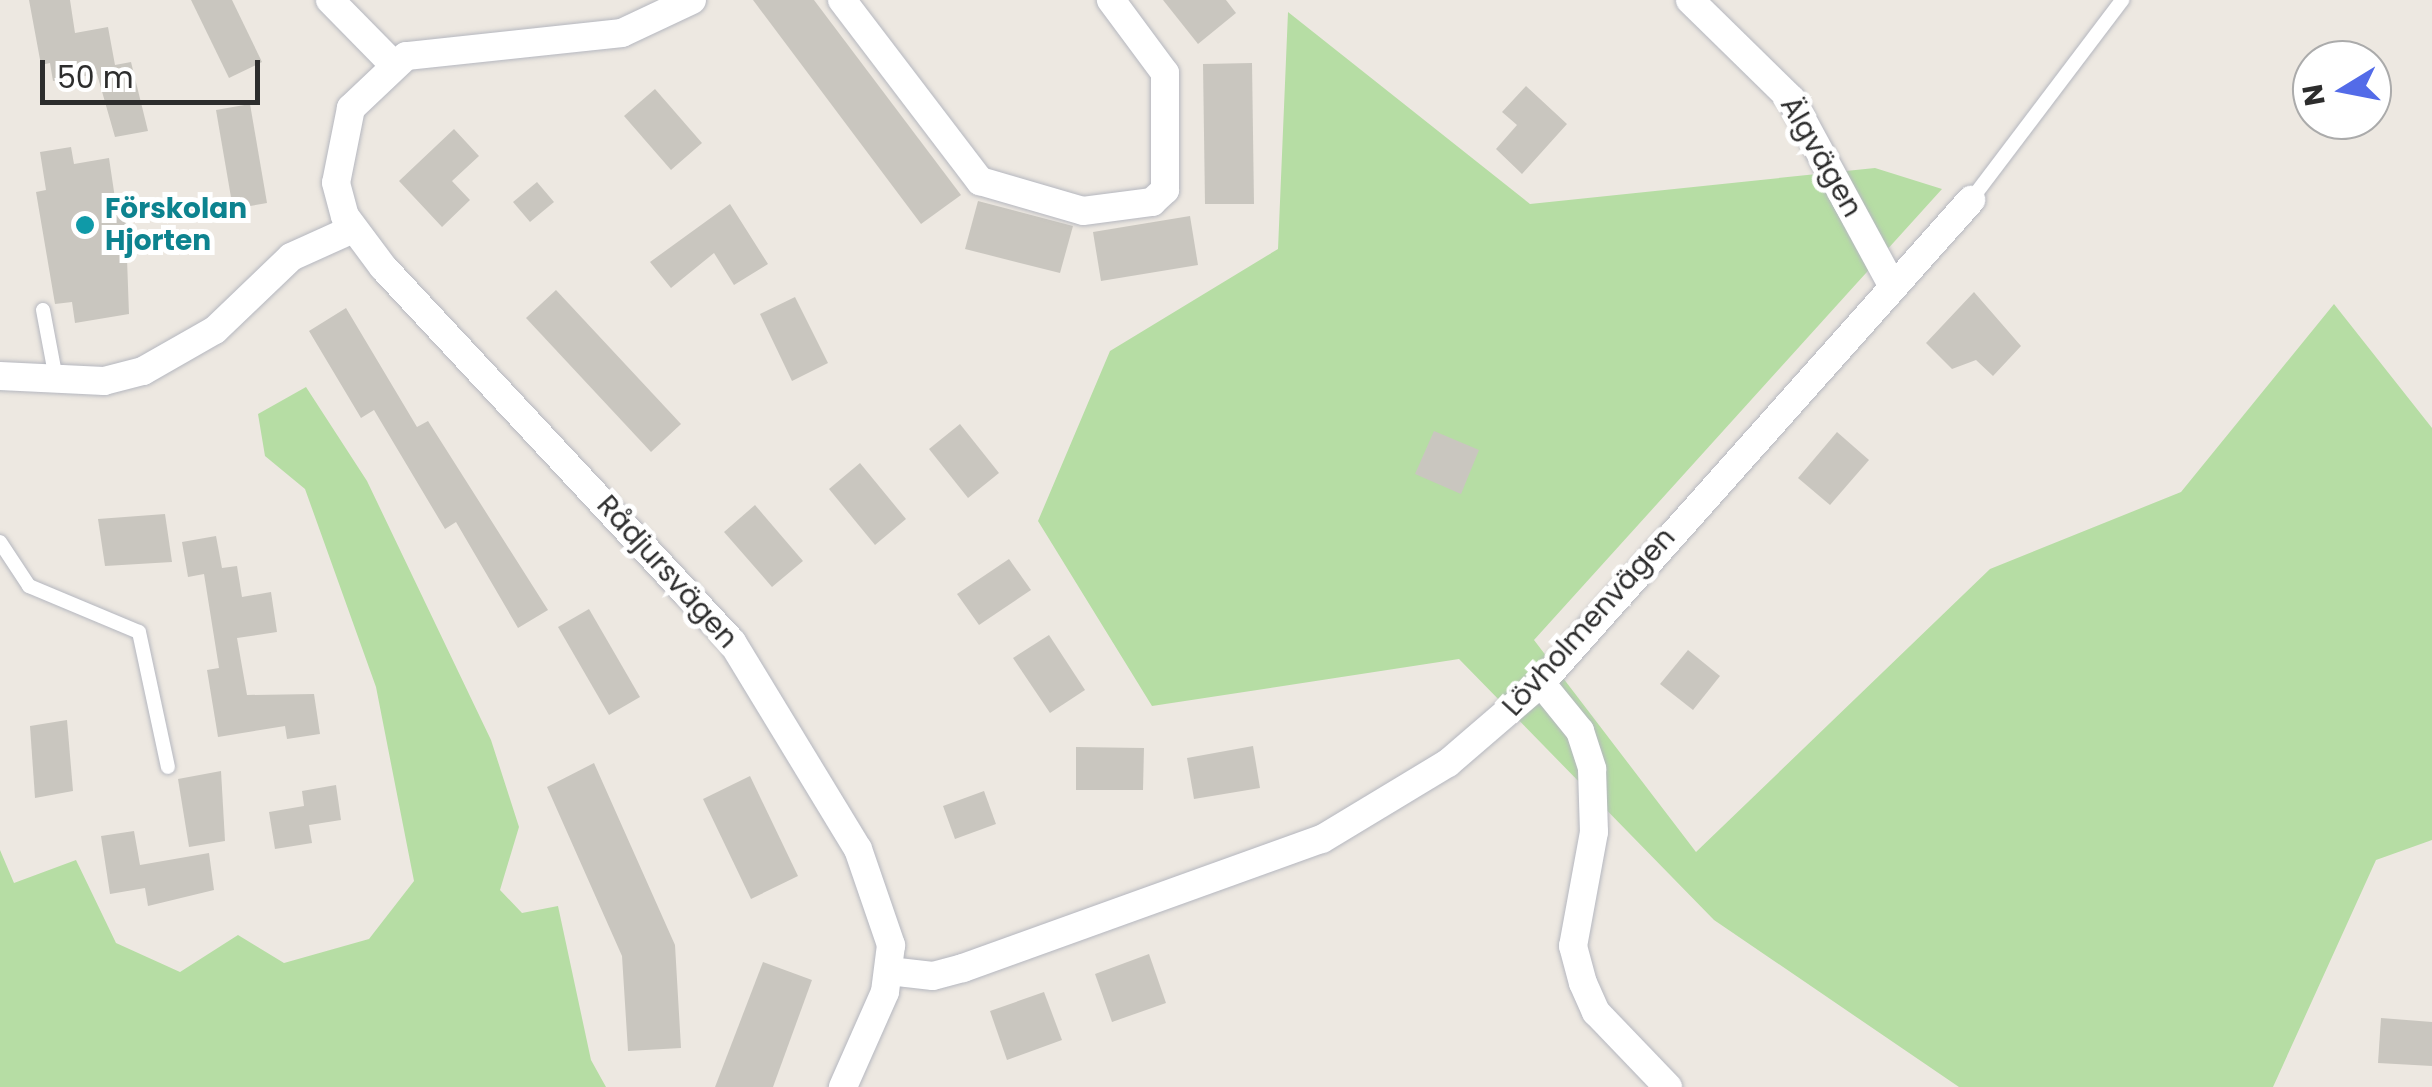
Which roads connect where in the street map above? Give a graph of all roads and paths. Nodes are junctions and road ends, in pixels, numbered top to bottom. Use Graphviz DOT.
graph roads {
  1 [pos="330,0"];
  2 [pos="692,0"];
  3 [pos="842,0"];
  4 [pos="1111,0"];
  5 [pos="1690,0"];
  6 [pos="2122,0"];
  7 [pos="393,64"];
  8 [pos="1971,200"];
  9 [pos="352,229"];
  10 [pos="1892,285"];
  11 [pos="44,310"];
  12 [pos="0,376"];
  13 [pos="56,380"];
  14 [pos="0,542"];
  15 [pos="1541,683"];
  16 [pos="168,768"];
  17 [pos="889,971"];
  18 [pos="843,1087"];
  19 [pos="1668,1087"];
  1 -- 7 [label="street"];
  2 -- 7 [label="street, Rådjursvägen"];
  3 -- 4 [label="street"];
  5 -- 10 [label="street, Älgvägen"];
  6 -- 8 [label="lane"];
  7 -- 9 [label="street, Rådjursvägen"];
  8 -- 10 [label="street, Lövholmenvägen"];
  9 -- 13 [label="street"];
  9 -- 17 [label="street, Rådjursvägen"];
  10 -- 15 [label="street, Lövholmenvägen"];
  11 -- 13 [label="lane"];
  12 -- 13 [label="street"];
  14 -- 16 [label="lane"];
  15 -- 17 [label="street, Lövholmenvägen"];
  15 -- 19 [label="street"];
  17 -- 18 [label="street"];
}
